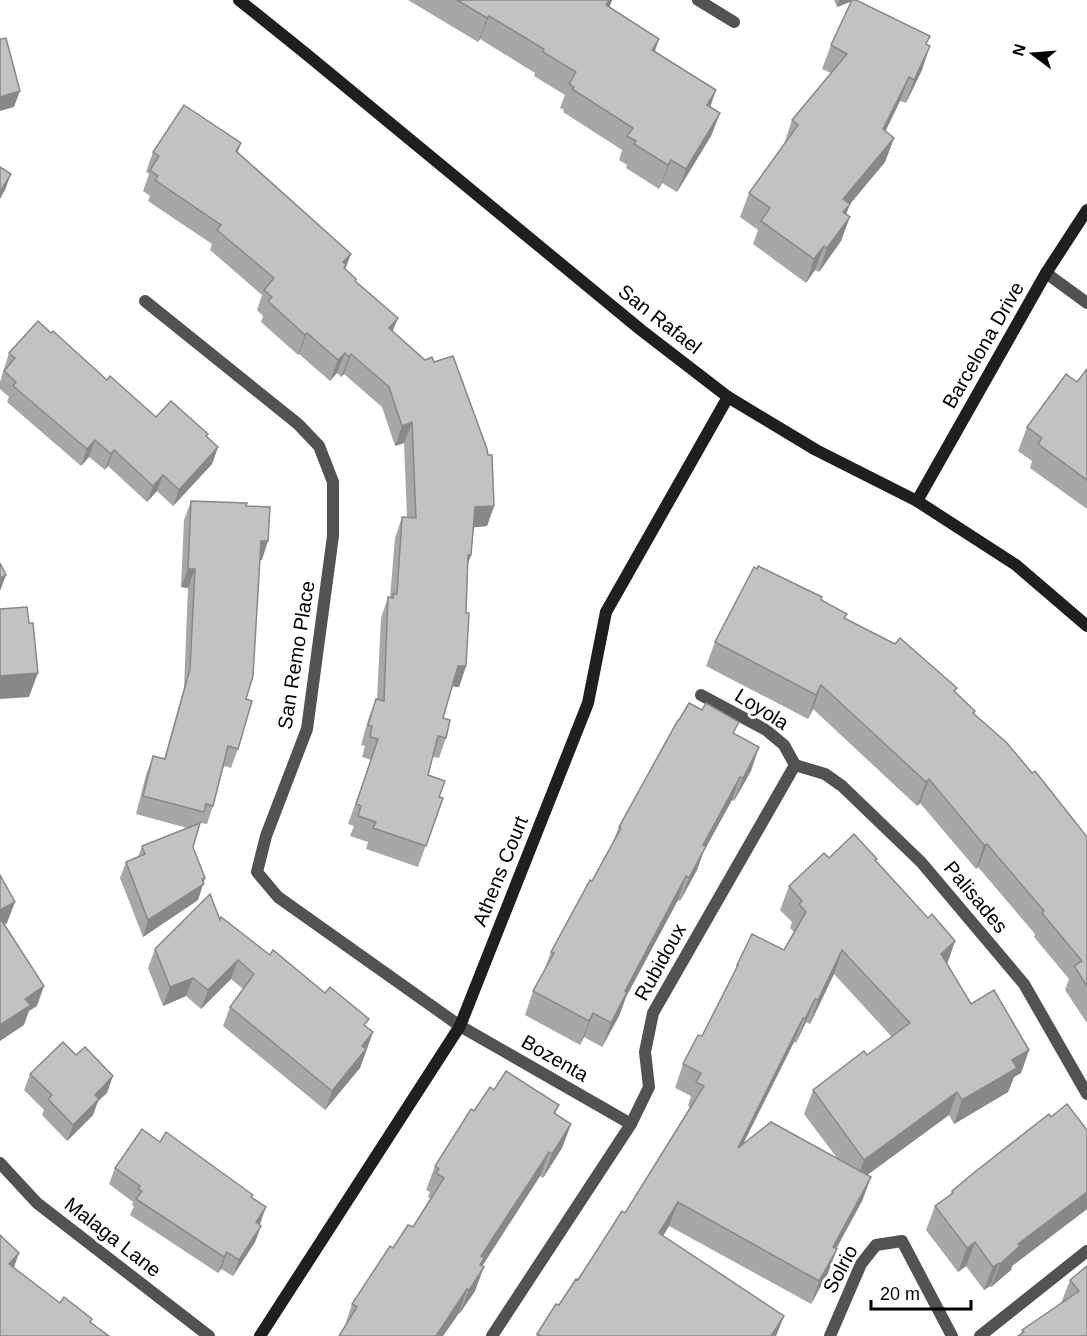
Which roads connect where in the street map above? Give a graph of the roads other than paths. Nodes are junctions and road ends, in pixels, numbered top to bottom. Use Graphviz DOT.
graph roads {
  1 [pos="239,0"];
  2 [pos="698,0"];
  3 [pos="734,22"];
  4 [pos="1087,210"];
  5 [pos="1046,273"];
  6 [pos="145,301"];
  7 [pos="1087,303"];
  8 [pos="728,397"];
  9 [pos="916,501"];
  10 [pos="1087,626"];
  11 [pos="701,695"];
  12 [pos="795,765"];
  13 [pos="460,1026"];
  14 [pos="1087,1094"];
  15 [pos="631,1124"];
  16 [pos="0,1162"];
  17 [pos="1087,1251"];
  18 [pos="209,1336"];
  19 [pos="260,1336"];
  20 [pos="492,1336"];
  21 [pos="830,1336"];
  22 [pos="952,1336"];
  23 [pos="980,1336"];
  1 -- 8 [label="street, San Rafael"];
  2 -- 3 [label="street"];
  4 -- 5 [label="street, Barcelona Drive"];
  5 -- 7 [label="street"];
  5 -- 9 [label="street, Barcelona Drive"];
  6 -- 13 [label="street, San Remo Place"];
  8 -- 9 [label="street, San Rafael"];
  8 -- 13 [label="street, Athens Court"];
  9 -- 10 [label="street, San Rafael"];
  11 -- 12 [label="street, Loyola"];
  12 -- 14 [label="street, Palisades"];
  12 -- 15 [label="street, Rubidoux"];
  13 -- 15 [label="street, Bozenta"];
  13 -- 19 [label="street, Athens Court"];
  15 -- 20 [label="street, Rubidoux"];
  16 -- 18 [label="street, Malaga Lane"];
  17 -- 23 [label="street"];
  21 -- 22 [label="street, Solrio"];
}
